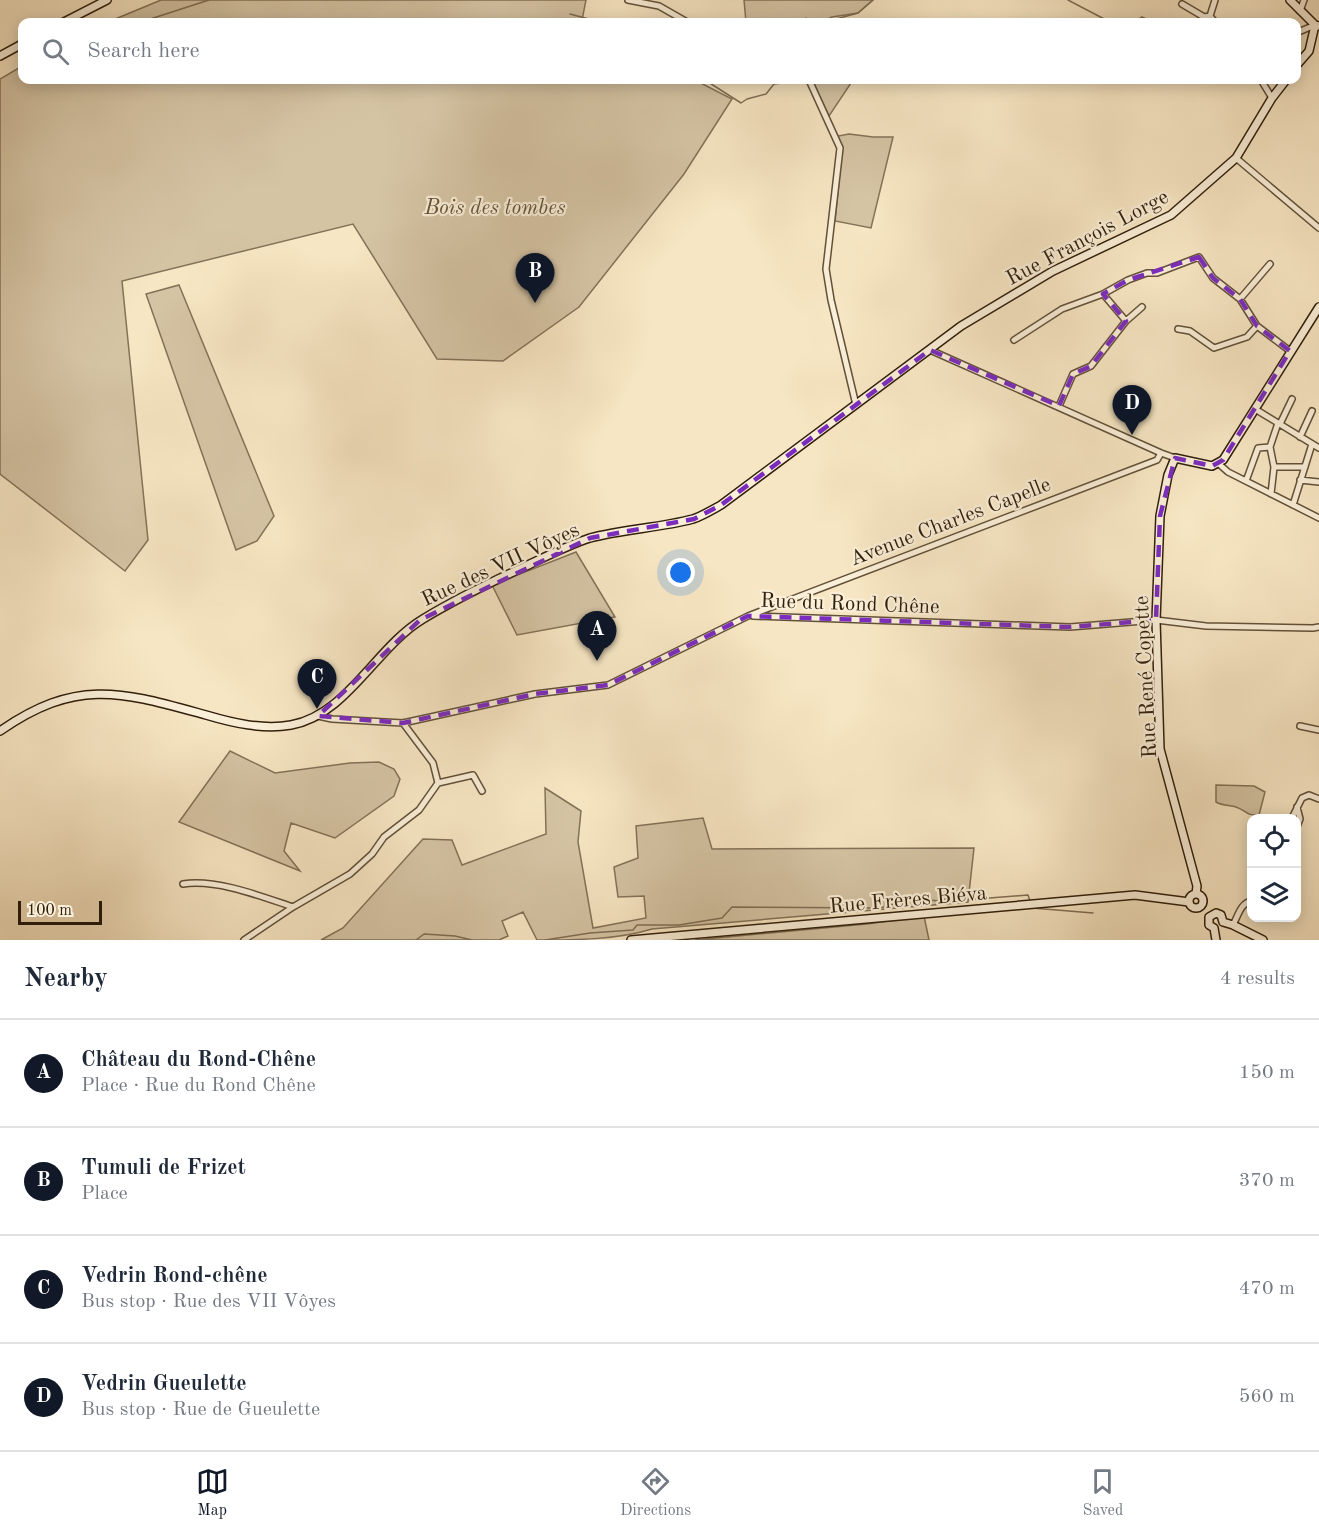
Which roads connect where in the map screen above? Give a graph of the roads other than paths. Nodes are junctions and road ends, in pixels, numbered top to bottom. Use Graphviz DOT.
graph roads {
  1 [pos="107,0"];
  2 [pos="628,0"];
  3 [pos="1215,0"];
  4 [pos="1290,0"];
  5 [pos="1304,0"];
  6 [pos="1182,4"];
  7 [pos="1300,11"];
  8 [pos="1210,16"];
  9 [pos="72,18"];
  10 [pos="680,18"];
  11 [pos="1317,26"];
  12 [pos="1301,31"];
  13 [pos="18,46"];
  14 [pos="0,56"];
  15 [pos="1301,60"];
  16 [pos="811,84"];
  17 [pos="1263,84"];
  18 [pos="1283,84"];
  19 [pos="1272,98"];
  20 [pos="1236,158"];
  21 [pos="1319,228"];
  22 [pos="1270,264"];
  23 [pos="1103,294"];
  24 [pos="1240,299"];
  25 [pos="1142,307"];
  26 [pos="1319,307"];
  27 [pos="1126,321"];
  28 [pos="1257,326"];
  29 [pos="1178,329"];
  30 [pos="1014,340"];
  31 [pos="930,350"];
  32 [pos="1290,351"];
  33 [pos="1292,399"];
  34 [pos="856,405"];
  35 [pos="1059,406"];
  36 [pos="1255,409"];
  37 [pos="1312,411"];
  38 [pos="1279,424"];
  39 [pos="1300,437"];
  40 [pos="1312,444"];
  41 [pos="1270,447"];
  42 [pos="1319,448"];
  43 [pos="1161,453"];
  44 [pos="1175,458"];
  45 [pos="1219,464"];
  46 [pos="1305,466"];
  47 [pos="1274,467"];
  48 [pos="1300,480"];
  49 [pos="1246,482"];
  50 [pos="1319,482"];
  51 [pos="1271,494"];
  52 [pos="1293,505"];
  53 [pos="1319,518"];
  54 [pos="748,616"];
  55 [pos="1156,620"];
  56 [pos="1319,627"];
  57 [pos="318,716"];
  58 [pos="403,723"];
  59 [pos="1300,726"];
  60 [pos="1319,730"];
  61 [pos="0,731"];
  62 [pos="438,783"];
  63 [pos="482,791"];
  64 [pos="1319,799"];
  65 [pos="1297,807"];
  66 [pos="1294,814"];
  67 [pos="1299,814"];
  68 [pos="183,884"];
  69 [pos="1196,894"];
  70 [pos="1188,902"];
  71 [pos="1247,902"];
  72 [pos="1200,905"];
  73 [pos="292,907"];
  74 [pos="1210,917"];
  75 [pos="1223,922"];
  76 [pos="1233,925"];
  77 [pos="1214,928"];
  78 [pos="244,940"];
  79 [pos="631,940"];
  80 [pos="1216,940"];
  81 [pos="1263,940"];
  1 -- 9 [label="street"];
  2 -- 10 [label="street"];
  3 -- 8 [label="street"];
  4 -- 7 [label="street"];
  5 -- 7 [label="street"];
  6 -- 8 [label="street"];
  7 -- 11 [label="street"];
  11 -- 12 [label="street"];
  11 -- 15 [label="street"];
  13 -- 14 [label="street"];
  16 -- 34 [label="street"];
  17 -- 19 [label="street"];
  18 -- 19 [label="street, Rue François Lorge"];
  19 -- 20 [label="street, Rue François Lorge"];
  20 -- 21 [label="street"];
  20 -- 31 [label="street, Rue François Lorge"];
  22 -- 24 [label="street"];
  23 -- 24 [label="street"];
  23 -- 27 [label="street"];
  23 -- 30 [label="street"];
  24 -- 28 [label="street"];
  25 -- 27 [label="street"];
  26 -- 32 [label="street"];
  27 -- 35 [label="street"];
  28 -- 29 [label="street"];
  28 -- 32 [label="street"];
  31 -- 34 [label="street, Rue des VII Vôyes"];
  31 -- 35 [label="street"];
  32 -- 36 [label="street"];
  33 -- 38 [label="street"];
  34 -- 57 [label="street, Rue des VII Vôyes"];
  35 -- 43 [label="street"];
  36 -- 38 [label="street"];
  36 -- 45 [label="street"];
  37 -- 39 [label="street"];
  38 -- 39 [label="street"];
  38 -- 41 [label="street"];
  39 -- 40 [label="street"];
  40 -- 42 [label="street"];
  40 -- 46 [label="street"];
  41 -- 47 [label="street"];
  41 -- 49 [label="street"];
  43 -- 44 [label="street"];
  43 -- 54 [label="street, Avenue Charles Capelle"];
  44 -- 45 [label="street"];
  44 -- 55 [label="street, Rue René Copette"];
  45 -- 49 [label="street"];
  46 -- 47 [label="street"];
  46 -- 48 [label="street"];
  47 -- 51 [label="street"];
  48 -- 50 [label="street"];
  48 -- 52 [label="street"];
  49 -- 51 [label="street"];
  51 -- 52 [label="street"];
  52 -- 53 [label="street"];
  54 -- 55 [label="street, Rue du Rond Chêne"];
  54 -- 58 [label="street, Rue du Rond Chêne"];
  55 -- 56 [label="street, Rue du Rond Chêne"];
  55 -- 69 [label="street, Rue René Copette"];
  57 -- 58 [label="street, Rue du Rond Chêne"];
  57 -- 61 [label="street, Rue du Rond Chêne"];
  58 -- 62 [label="street"];
  59 -- 60 [label="street"];
  62 -- 63 [label="street"];
  62 -- 73 [label="street"];
  64 -- 65 [label="street"];
  65 -- 66 [label="street"];
  65 -- 67 [label="street"];
  68 -- 73 [label="street"];
  69 -- 70 [label="street"];
  69 -- 72 [label="street, Rue René Copette"];
  70 -- 72 [label="street"];
  70 -- 79 [label="street, Rue Frères Biéva"];
  71 -- 76 [label="street"];
  72 -- 74 [label="street"];
  73 -- 78 [label="street"];
  74 -- 75 [label="street"];
  74 -- 77 [label="street"];
  75 -- 76 [label="street"];
  75 -- 77 [label="street"];
  76 -- 81 [label="street"];
  77 -- 80 [label="street"];
}
